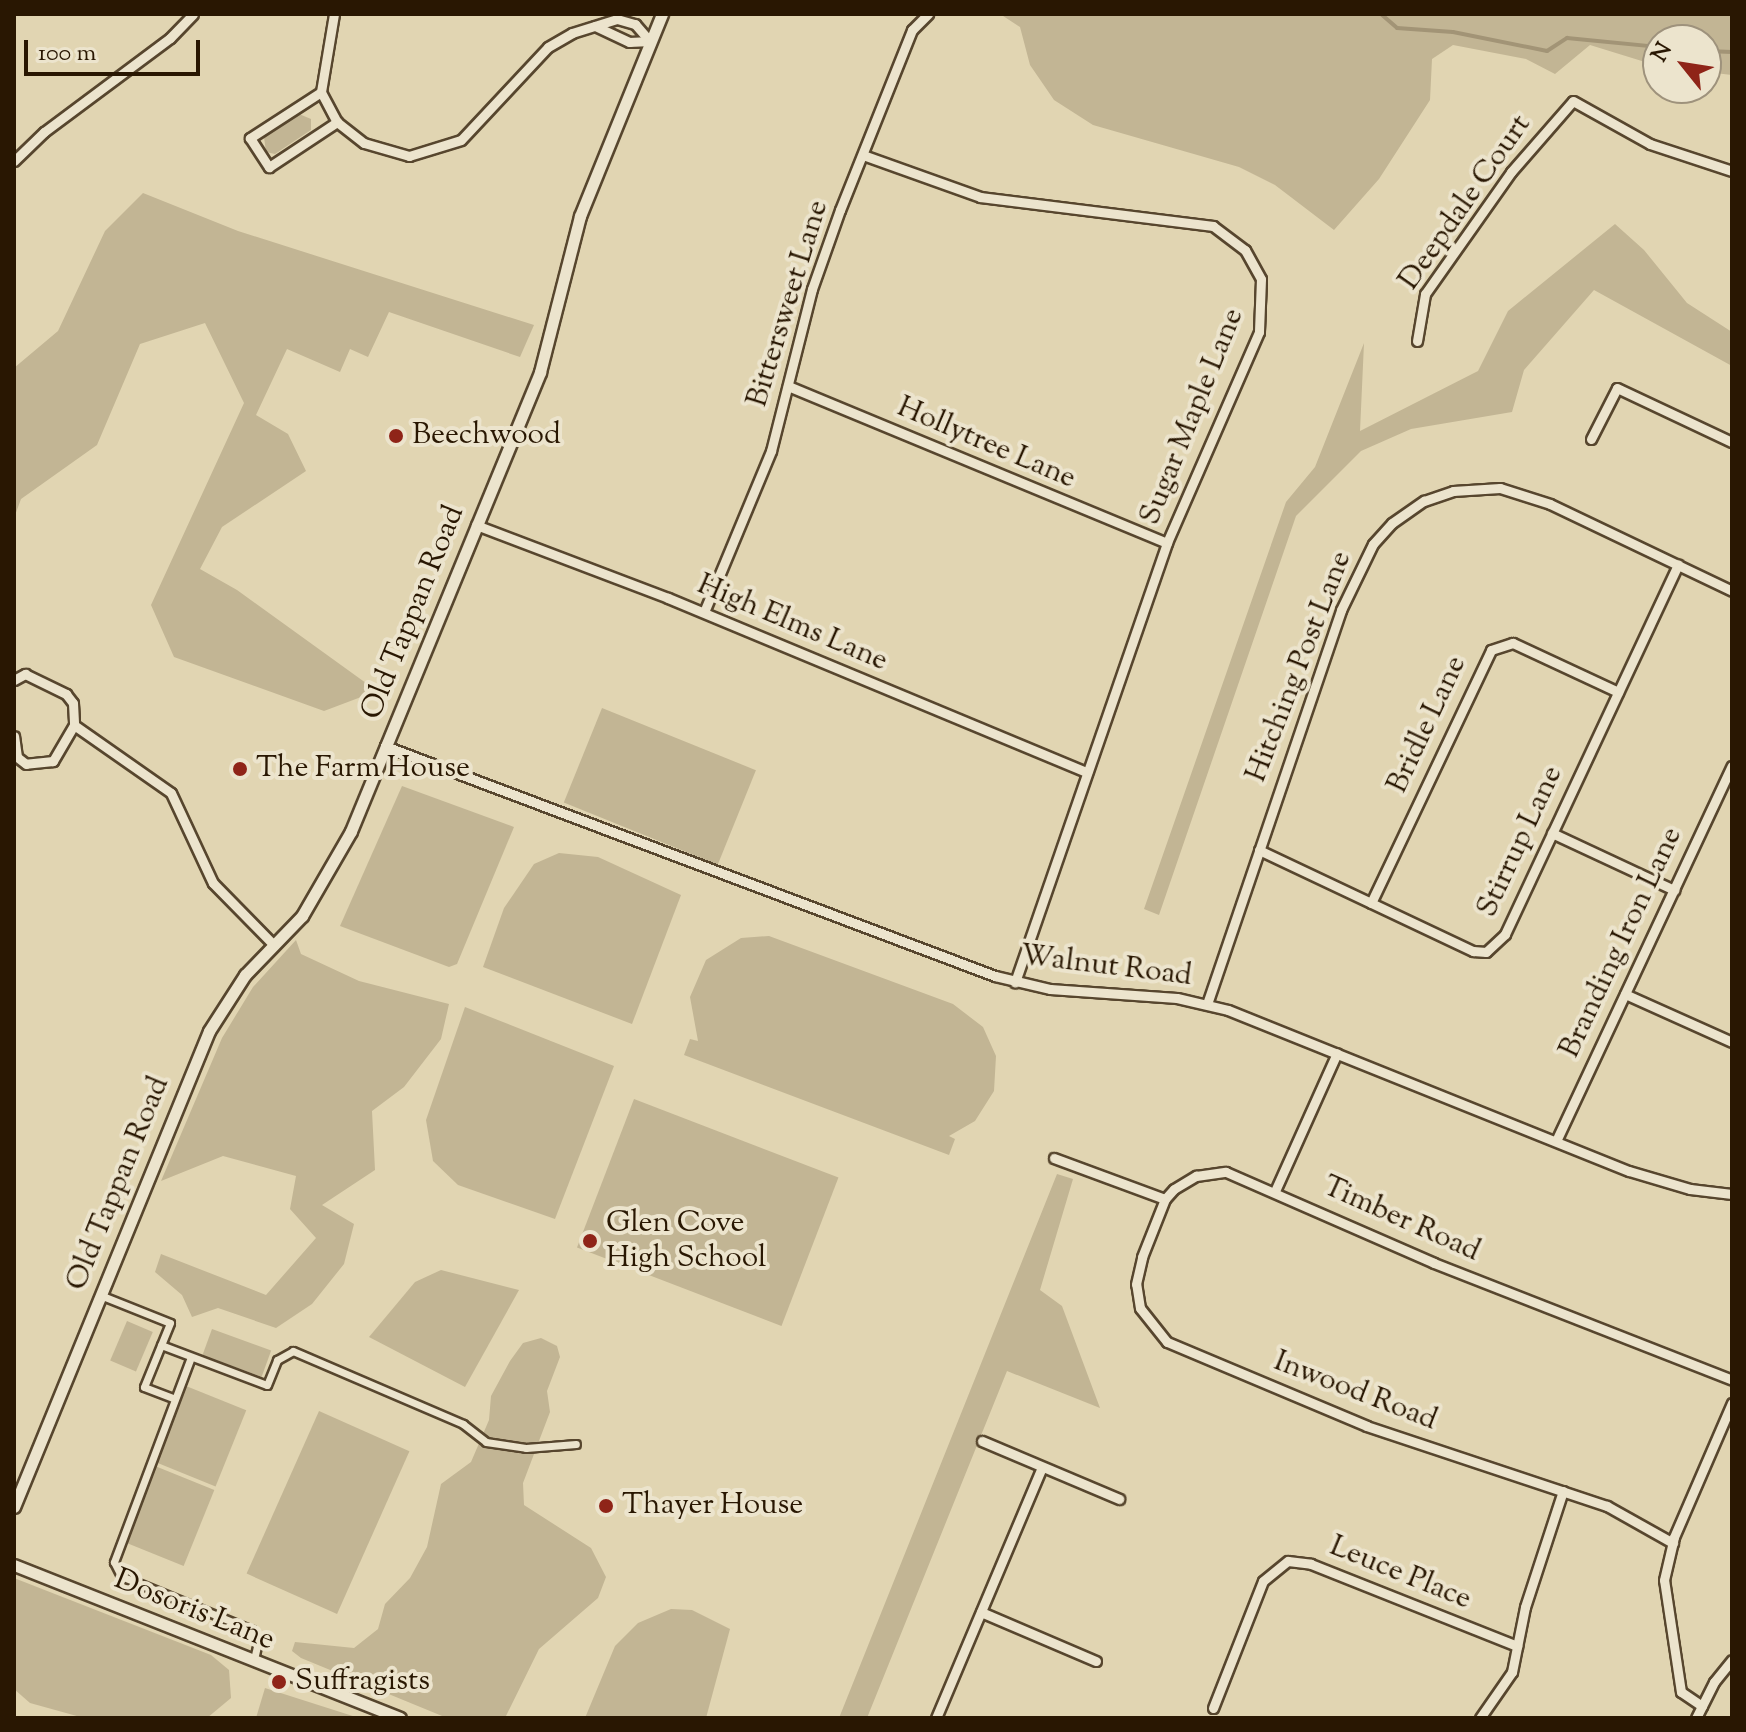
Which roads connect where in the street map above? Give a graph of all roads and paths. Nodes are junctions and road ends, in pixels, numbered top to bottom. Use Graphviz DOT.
graph roads {
  1 [pos="193,14"];
  2 [pos="334,14"];
  3 [pos="662,14"];
  4 [pos="928,14"];
  5 [pos="595,26"];
  6 [pos="650,41"];
  7 [pos="321,92"];
  8 [pos="337,122"];
  9 [pos="863,155"];
  10 [pos="14,161"];
  11 [pos="1732,171"];
  12 [pos="1417,341"];
  13 [pos="788,386"];
  14 [pos="1591,439"];
  15 [pos="1732,442"];
  16 [pos="476,525"];
  17 [pos="1167,543"];
  18 [pos="1678,565"];
  19 [pos="1732,591"];
  20 [pos="704,612"];
  21 [pos="14,680"];
  22 [pos="1618,692"];
  23 [pos="74,725"];
  24 [pos="14,736"];
  25 [pos="385,746"];
  26 [pos="1732,766"];
  27 [pos="1087,772"];
  28 [pos="1552,833"];
  29 [pos="1259,850"];
  30 [pos="1674,890"];
  31 [pos="1371,903"];
  32 [pos="274,945"];
  33 [pos="1015,982"];
  34 [pos="1625,994"];
  35 [pos="1207,1004"];
  36 [pos="1732,1042"];
  37 [pos="1337,1053"];
  38 [pos="1556,1141"];
  39 [pos="1054,1158"];
  40 [pos="1275,1191"];
  41 [pos="1732,1194"];
  42 [pos="1165,1199"];
  43 [pos="100,1295"];
  44 [pos="161,1345"];
  45 [pos="191,1357"];
  46 [pos="1732,1380"];
  47 [pos="175,1399"];
  48 [pos="1732,1403"];
  49 [pos="982,1441"];
  50 [pos="576,1444"];
  51 [pos="1042,1467"];
  52 [pos="1563,1491"];
  53 [pos="1119,1499"];
  54 [pos="14,1507"];
  55 [pos="1673,1543"];
  56 [pos="14,1565"];
  57 [pos="981,1612"];
  58 [pos="1517,1646"];
  59 [pos="254,1660"];
  60 [pos="1732,1660"];
  61 [pos="1096,1661"];
  62 [pos="1702,1706"];
  63 [pos="1213,1708"];
  64 [pos="400,1718"];
  65 [pos="936,1718"];
  66 [pos="1480,1718"];
  67 [pos="1696,1718"];
  1 -- 10 [label="street"];
  2 -- 7 [label="street"];
  3 -- 6 [label="street, Old Tappan Road"];
  4 -- 9 [label="street, Bittersweet Lane"];
  5 -- 6 [label="street"];
  5 -- 6 [label="street"];
  5 -- 8 [label="street"];
  6 -- 16 [label="street, Old Tappan Road"];
  7 -- 8 [label="street"];
  7 -- 8 [label="street"];
  9 -- 13 [label="street, Bittersweet Lane"];
  9 -- 17 [label="street, Sugar Maple Lane"];
  11 -- 12 [label="street, Deepdale Court"];
  13 -- 17 [label="street, Hollytree Lane"];
  13 -- 20 [label="street, Bittersweet Lane"];
  14 -- 15 [label="street"];
  16 -- 20 [label="street, High Elms Lane"];
  16 -- 25 [label="street, Old Tappan Road"];
  17 -- 27 [label="street, Sugar Maple Lane"];
  18 -- 19 [label="street, Hitching Post Lane"];
  18 -- 22 [label="street, Stirrup Lane"];
  18 -- 29 [label="street, Hitching Post Lane"];
  20 -- 27 [label="street, High Elms Lane"];
  21 -- 23 [label="street"];
  22 -- 28 [label="street, Stirrup Lane"];
  22 -- 31 [label="street, Bridle Lane"];
  23 -- 24 [label="street"];
  23 -- 32 [label="street"];
  25 -- 32 [label="street, Old Tappan Road"];
  25 -- 33 [label="street, Walnut Road"];
  26 -- 30 [label="street, Branding Iron Lane"];
  27 -- 33 [label="street, Sugar Maple Lane"];
  28 -- 30 [label="street"];
  28 -- 31 [label="street, Stirrup Lane"];
  29 -- 31 [label="street, Stirrup Lane"];
  29 -- 35 [label="street, Hitching Post Lane"];
  30 -- 34 [label="street, Branding Iron Lane"];
  32 -- 43 [label="street, Old Tappan Road"];
  33 -- 35 [label="street, Walnut Road"];
  34 -- 36 [label="street"];
  34 -- 38 [label="street, Branding Iron Lane"];
  35 -- 37 [label="street, Walnut Road"];
  37 -- 38 [label="street, Walnut Road"];
  37 -- 40 [label="street"];
  38 -- 41 [label="street, Walnut Road"];
  39 -- 42 [label="street"];
  40 -- 42 [label="street, Timber Road"];
  40 -- 46 [label="street, Timber Road"];
  42 -- 52 [label="street, Inwood Road"];
  43 -- 44 [label="street"];
  43 -- 54 [label="street, Old Tappan Road"];
  44 -- 45 [label="street"];
  44 -- 47 [label="street"];
  45 -- 47 [label="street"];
  45 -- 50 [label="street"];
  47 -- 59 [label="street"];
  48 -- 55 [label="street"];
  49 -- 51 [label="street"];
  51 -- 53 [label="street"];
  51 -- 57 [label="street"];
  52 -- 55 [label="street, Inwood Road"];
  52 -- 58 [label="street"];
  55 -- 62 [label="street"];
  56 -- 59 [label="street, Dosoris Lane"];
  57 -- 61 [label="street"];
  57 -- 65 [label="street"];
  58 -- 63 [label="street, Leuce Place"];
  58 -- 66 [label="street"];
  59 -- 64 [label="street, Dosoris Lane"];
  60 -- 62 [label="street"];
  62 -- 67 [label="street"];
}
